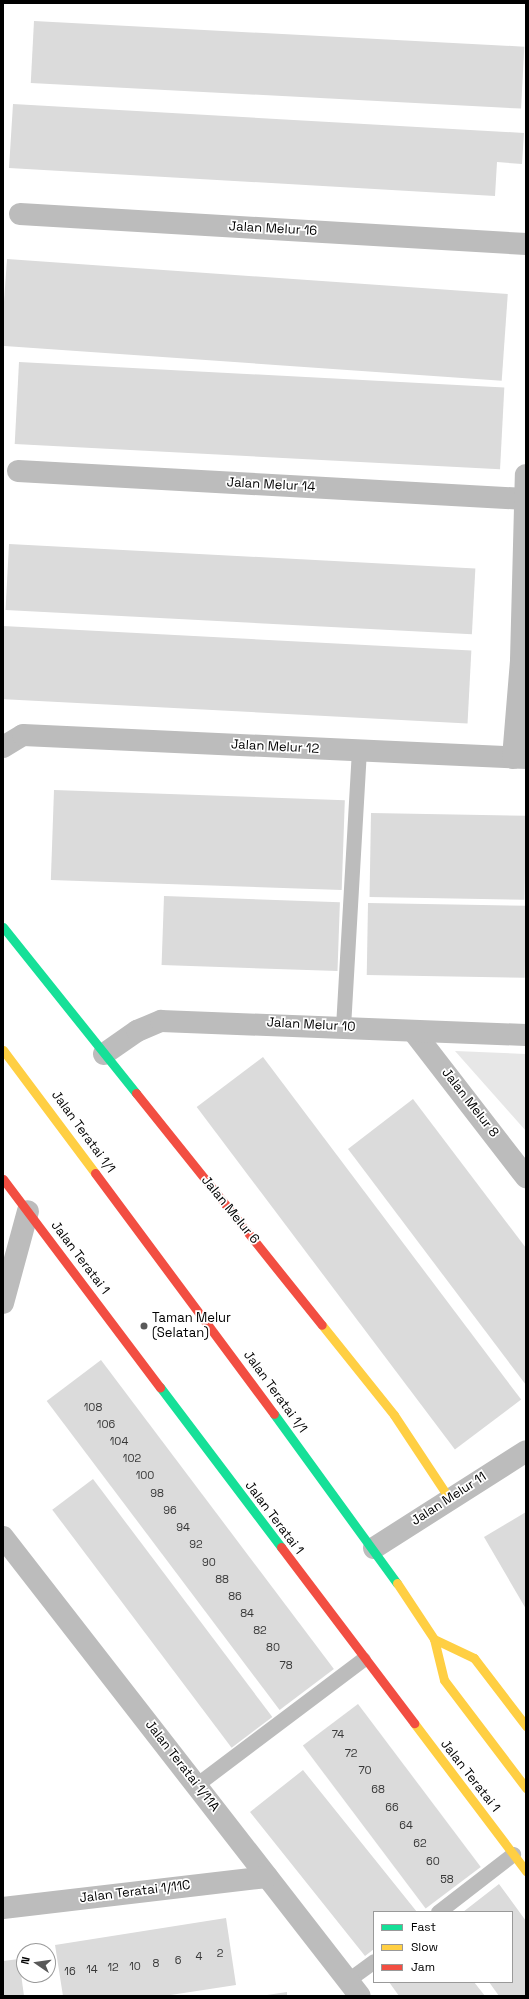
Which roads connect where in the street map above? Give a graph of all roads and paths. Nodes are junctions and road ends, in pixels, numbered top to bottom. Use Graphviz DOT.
graph roads {
  1 [pos="20,214"];
  2 [pos="526,244"];
  3 [pos="18,471"];
  4 [pos="526,475"];
  5 [pos="525,499"];
  6 [pos="3,747"];
  7 [pos="359,751"];
  8 [pos="520,758"];
  9 [pos="3,927"];
  10 [pos="343,1027"];
  11 [pos="413,1031"];
  12 [pos="526,1035"];
  13 [pos="3,1050"];
  14 [pos="104,1054"];
  15 [pos="526,1177"];
  16 [pos="3,1179"];
  17 [pos="28,1211"];
  18 [pos="3,1303"];
  19 [pos="526,1451"];
  20 [pos="449,1498"];
  21 [pos="3,1537"];
  22 [pos="374,1548"];
  23 [pos="434,1639"];
  24 [pos="363,1659"];
  25 [pos="526,1726"];
  26 [pos="196,1785"];
  27 [pos="526,1788"];
  28 [pos="513,1854"];
  29 [pos="526,1871"];
  30 [pos="267,1877"];
  31 [pos="3,1908"];
  32 [pos="439,1911"];
  33 [pos="373,1962"];
  34 [pos="354,1988"];
  1 -- 2 [label="street, Jalan Melur 16"];
  3 -- 5 [label="street, Jalan Melur 14"];
  4 -- 5 [label="street"];
  5 -- 8 [label="street"];
  6 -- 7 [label="street, Jalan Melur 12"];
  7 -- 8 [label="street, Jalan Melur 12"];
  7 -- 10 [label="lane"];
  9 -- 14 [label="street, Jalan Melur 6"];
  10 -- 11 [label="street, Jalan Melur 10"];
  10 -- 14 [label="street, Jalan Melur 10"];
  11 -- 12 [label="street, Jalan Melur 10"];
  11 -- 15 [label="street, Jalan Melur 8"];
  13 -- 22 [label="street, Jalan Teratai 1/1"];
  14 -- 20 [label="street, Jalan Melur 6"];
  16 -- 17 [label="street, Jalan Teratai 1"];
  17 -- 18 [label="street"];
  17 -- 24 [label="street, Jalan Teratai 1"];
  19 -- 20 [label="street, Jalan Melur 11"];
  20 -- 22 [label="street, Jalan Melur 11"];
  21 -- 26 [label="street, Jalan Teratai 1/11A"];
  22 -- 23 [label="street, Jalan Teratai 1/1"];
  23 -- 25 [label="street"];
  23 -- 27 [label="street, Jalan Teratai 1/1"];
  24 -- 26 [label="lane"];
  24 -- 28 [label="street, Jalan Teratai 1"];
  26 -- 30 [label="street, Jalan Teratai 1/11A"];
  28 -- 29 [label="street, Jalan Teratai 1"];
  28 -- 32 [label="lane"];
  30 -- 31 [label="street, Jalan Teratai 1/11C"];
  30 -- 34 [label="street, Jalan Teratai 1/11A"];
  33 -- 34 [label="lane"];
}
